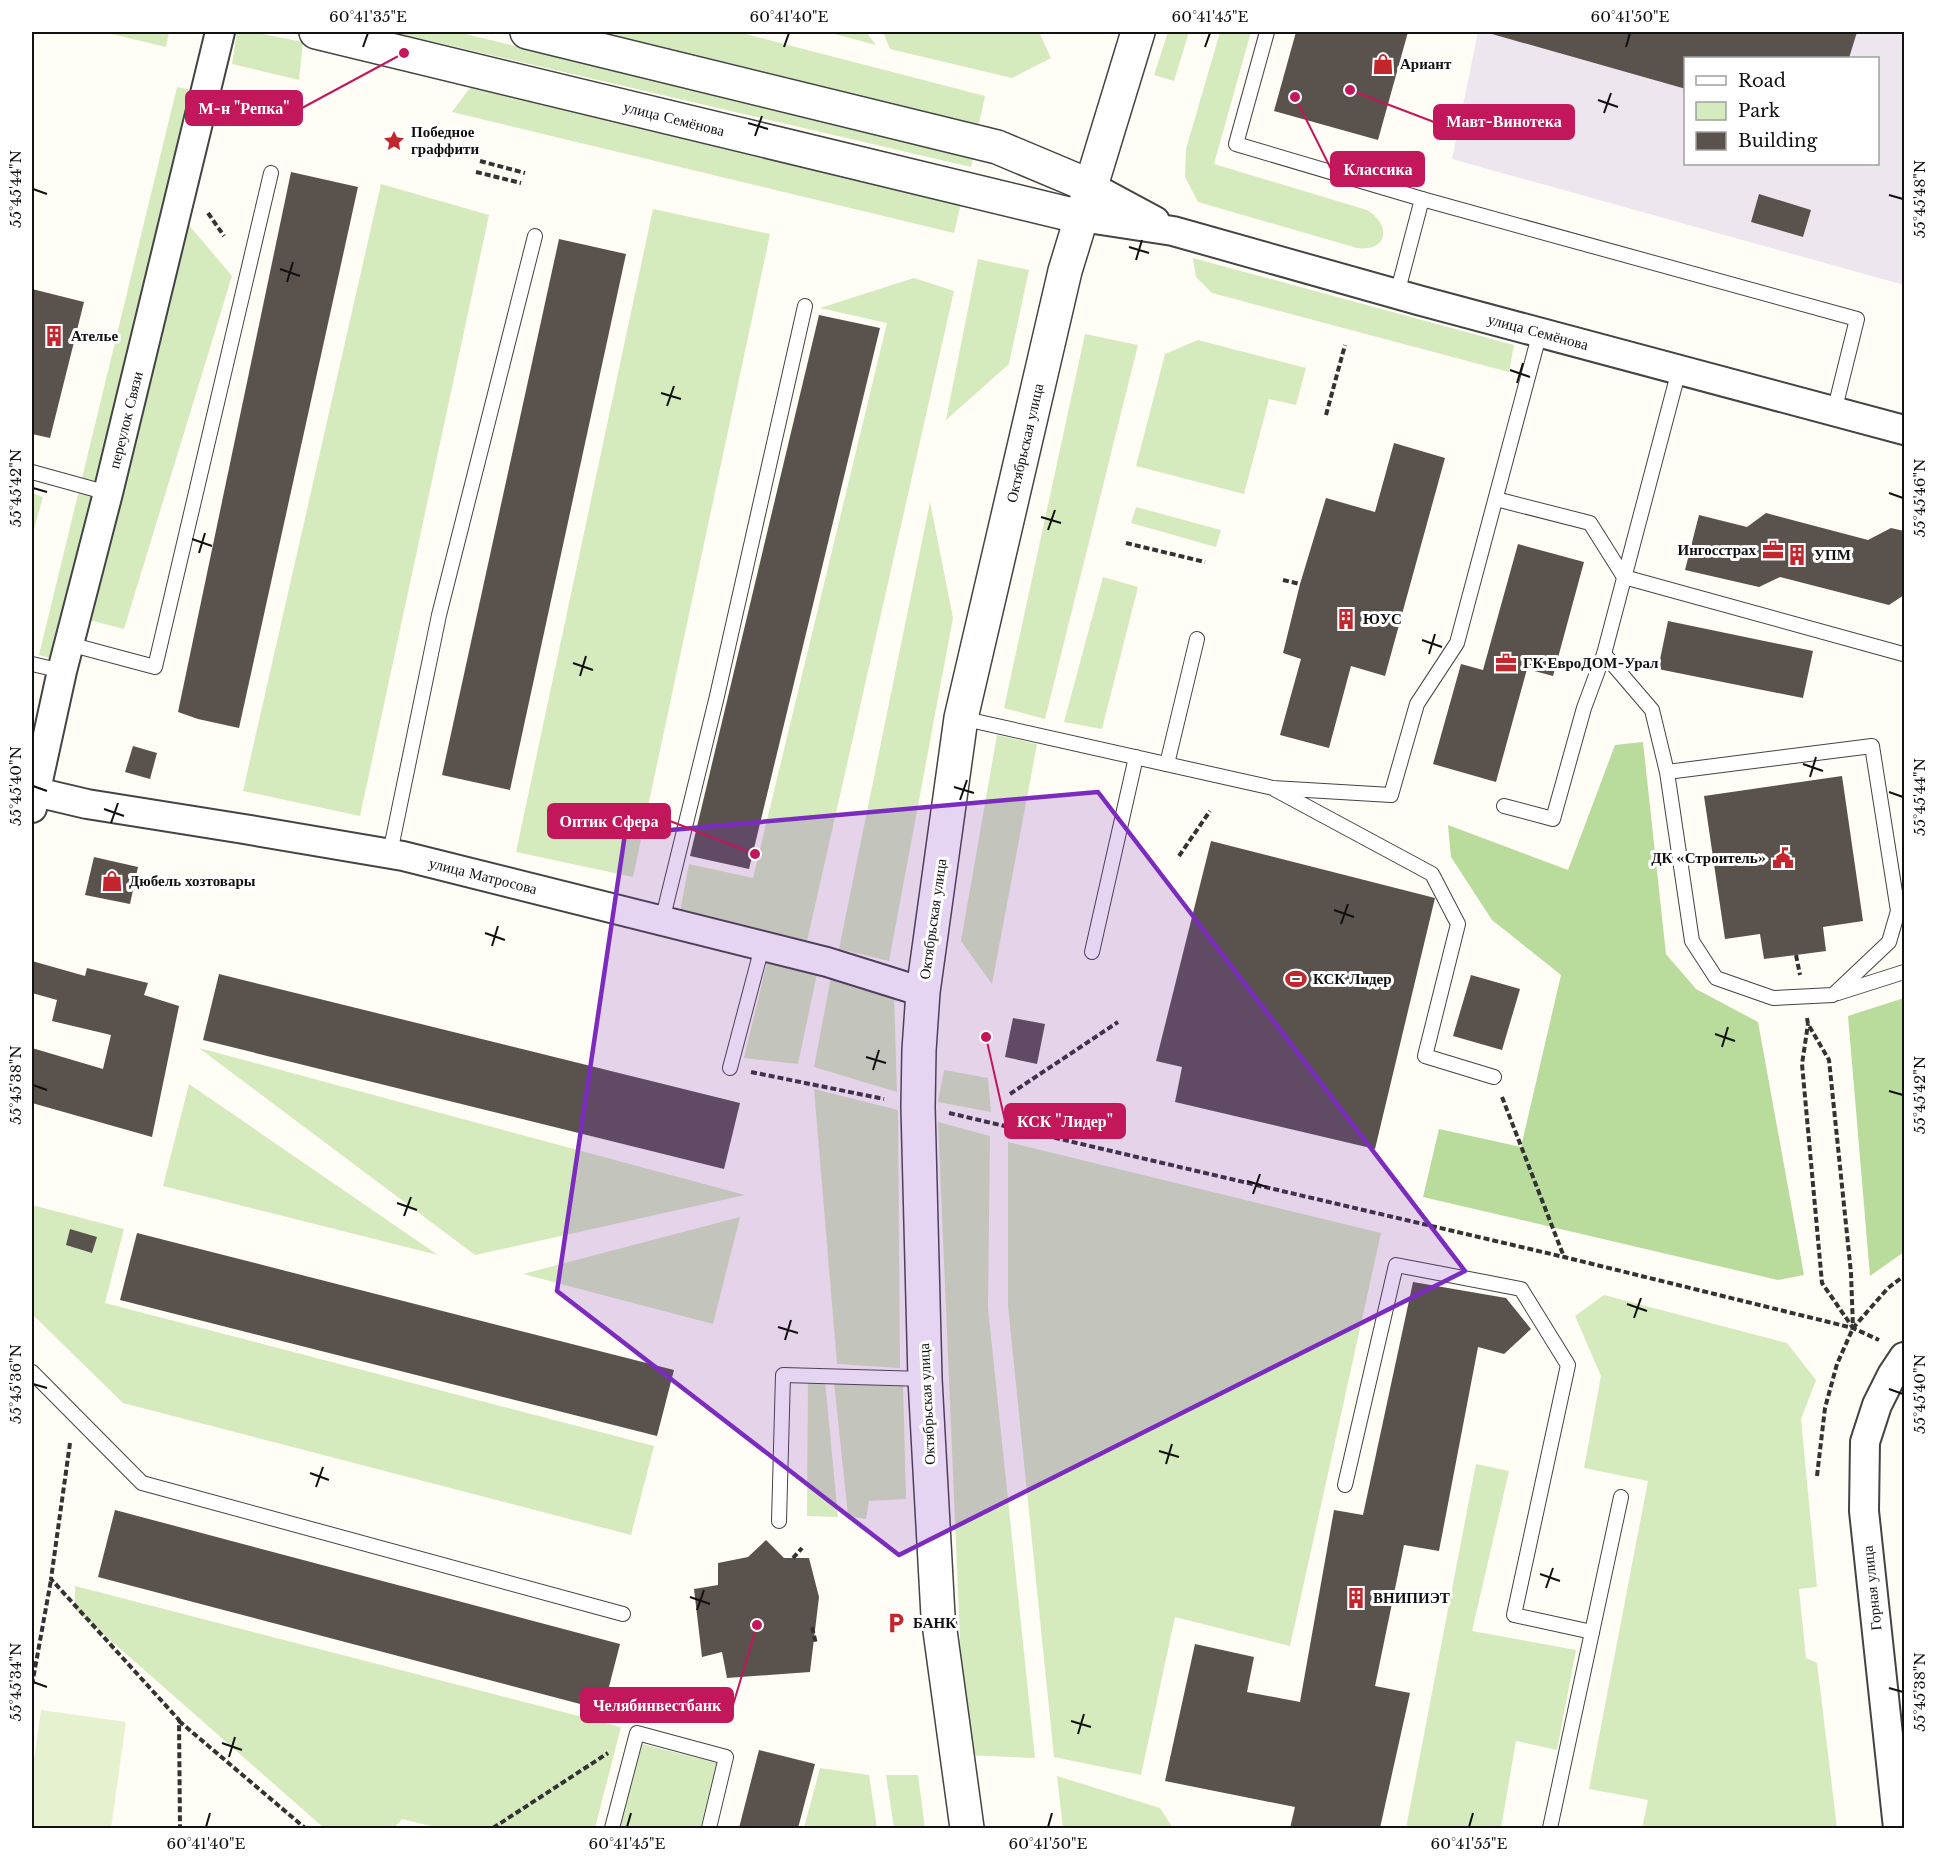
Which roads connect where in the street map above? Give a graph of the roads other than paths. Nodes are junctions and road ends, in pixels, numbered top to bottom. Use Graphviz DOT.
graph roads {
  1 [pos="220,32"];
  2 [pos="316,32"];
  3 [pos="527,32"];
  4 [pos="1138,32"];
  5 [pos="1268,32"];
  6 [pos="271,173"];
  7 [pos="1090,186"];
  8 [pos="1422,199"];
  9 [pos="1081,217"];
  10 [pos="1173,231"];
  11 [pos="535,236"];
  12 [pos="1397,294"];
  13 [pos="805,306"];
  14 [pos="1540,332"];
  15 [pos="1679,370"];
  16 [pos="1834,412"];
  17 [pos="1905,430"];
  18 [pos="32,472"];
  19 [pos="108,492"];
  20 [pos="1496,499"];
  21 [pos="1624,577"];
  22 [pos="1197,639"];
  23 [pos="1604,654"];
  24 [pos="1903,654"];
  25 [pos="66,657"];
  26 [pos="32,664"];
  27 [pos="961,718"];
  28 [pos="1136,757"];
  29 [pos="1167,764"];
  30 [pos="1667,772"];
  31 [pos="1273,788"];
  32 [pos="34,800"];
  33 [pos="1504,806"];
  34 [pos="390,853"];
  35 [pos="662,921"];
  36 [pos="762,947"];
  37 [pos="1092,952"];
  38 [pos="1905,972"];
  39 [pos="923,992"];
  40 [pos="1833,995"];
  41 [pos="730,1068"];
  42 [pos="1494,1077"];
  43 [pos="1894,1349"];
  44 [pos="32,1372"];
  45 [pos="925,1379"];
  46 [pos="1345,1485"];
  47 [pos="1621,1497"];
  48 [pos="779,1521"];
  49 [pos="622,1614"];
  50 [pos="1592,1632"];
  51 [pos="612,1828"];
  52 [pos="709,1828"];
  53 [pos="967,1828"];
  54 [pos="1550,1828"];
  55 [pos="1898,1828"];
  1 -- 19 [label="street, переулок Связи"];
  2 -- 9 [label="street, улица Семёнова"];
  3 -- 7 [label="street, улица Семёнова"];
  4 -- 7 [label="street, Октябрьская улица"];
  5 -- 8 [label="lane"];
  6 -- 25 [label="lane"];
  7 -- 9 [label="street, Октябрьская улица"];
  7 -- 10 [label="street, улица Семёнова"];
  8 -- 12 [label="lane"];
  8 -- 16 [label="lane"];
  9 -- 10 [label="street, улица Семёнова"];
  9 -- 27 [label="street, Октябрьская улица"];
  10 -- 12 [label="street, улица Семёнова"];
  11 -- 34 [label="lane"];
  12 -- 14 [label="street, улица Семёнова"];
  13 -- 35 [label="lane"];
  14 -- 15 [label="street, улица Семёнова"];
  14 -- 20 [label="lane"];
  15 -- 16 [label="street, улица Семёнова"];
  15 -- 21 [label="lane"];
  16 -- 17 [label="street, улица Семёнова"];
  18 -- 19 [label="lane"];
  19 -- 25 [label="street, переулок Связи"];
  20 -- 21 [label="lane"];
  20 -- 31 [label="lane"];
  21 -- 23 [label="lane"];
  21 -- 24 [label="lane"];
  22 -- 29 [label="lane"];
  23 -- 30 [label="lane"];
  23 -- 33 [label="lane"];
  25 -- 26 [label="lane"];
  25 -- 32 [label="street, переулок Связи"];
  27 -- 28 [label="lane"];
  27 -- 39 [label="street, Октябрьская улица"];
  28 -- 29 [label="lane"];
  28 -- 37 [label="lane"];
  29 -- 31 [label="lane"];
  30 -- 40 [label="lane"];
  30 -- 40 [label="lane"];
  31 -- 42 [label="lane"];
  32 -- 34 [label="street, улица Матросова"];
  34 -- 35 [label="street, улица Матросова"];
  35 -- 36 [label="street, улица Матросова"];
  36 -- 39 [label="street, улица Матросова"];
  36 -- 41 [label="lane"];
  38 -- 40 [label="lane"];
  39 -- 45 [label="street, Октябрьская улица"];
  43 -- 55 [label="street, Горная улица"];
  44 -- 49 [label="lane"];
  45 -- 48 [label="lane"];
  45 -- 53 [label="street, Октябрьская улица"];
  46 -- 50 [label="lane"];
  47 -- 50 [label="lane"];
  50 -- 54 [label="lane"];
  51 -- 52 [label="lane"];
}
